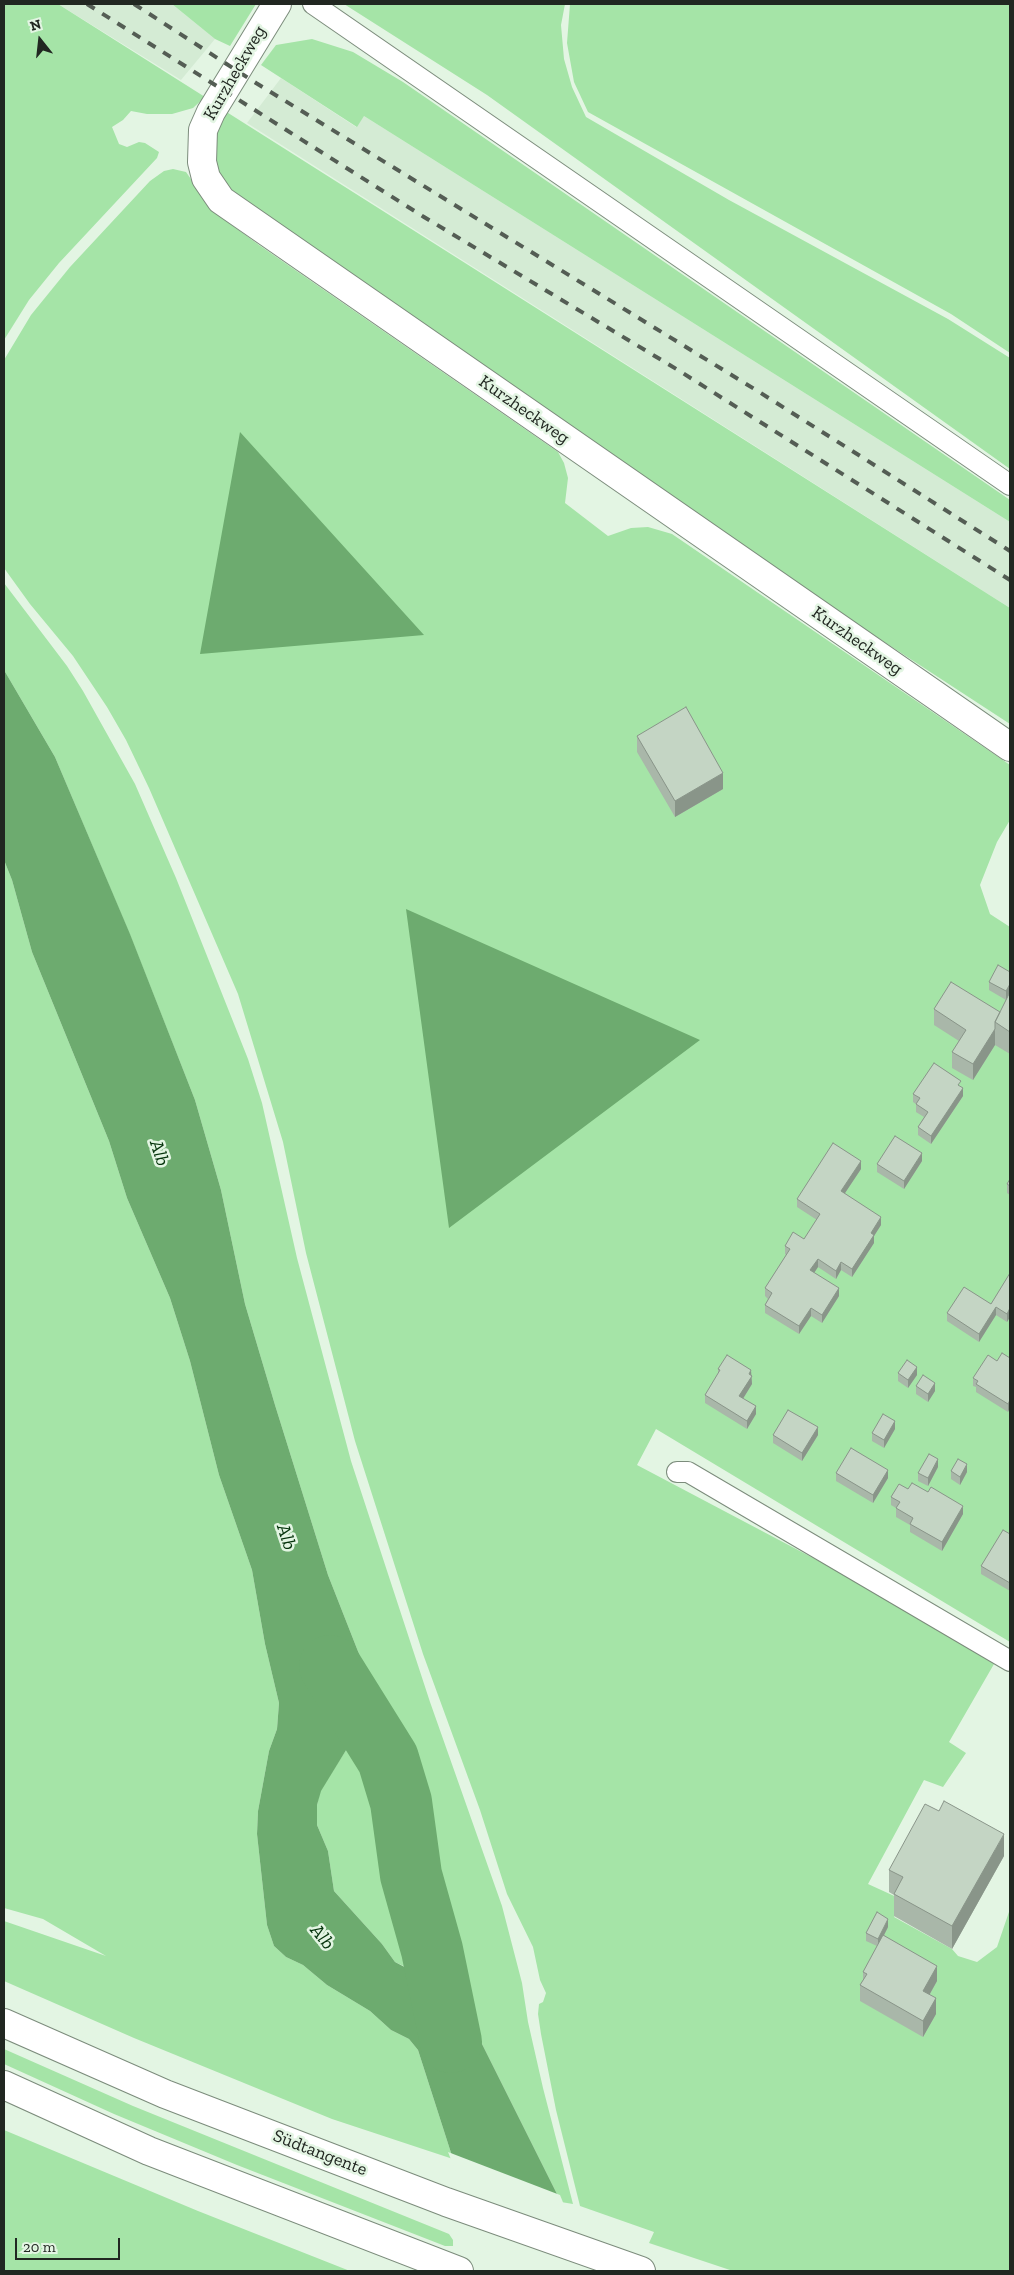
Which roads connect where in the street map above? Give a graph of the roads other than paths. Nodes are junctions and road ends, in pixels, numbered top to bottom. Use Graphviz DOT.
graph roads {
  1 [pos="276,4"];
  2 [pos="313,4"];
  3 [pos="1010,485"];
  4 [pos="1010,747"];
  5 [pos="677,1472"];
  6 [pos="1010,1662"];
  7 [pos="4,2023"];
  8 [pos="4,2085"];
  9 [pos="630,2268"];
  10 [pos="459,2271"];
  1 -- 4 [label="main road, Kurzheckweg"];
  2 -- 3 [label="lane"];
  5 -- 6 [label="lane"];
  7 -- 9 [label="main road, Südtangente"];
  8 -- 10 [label="main road"];
}
